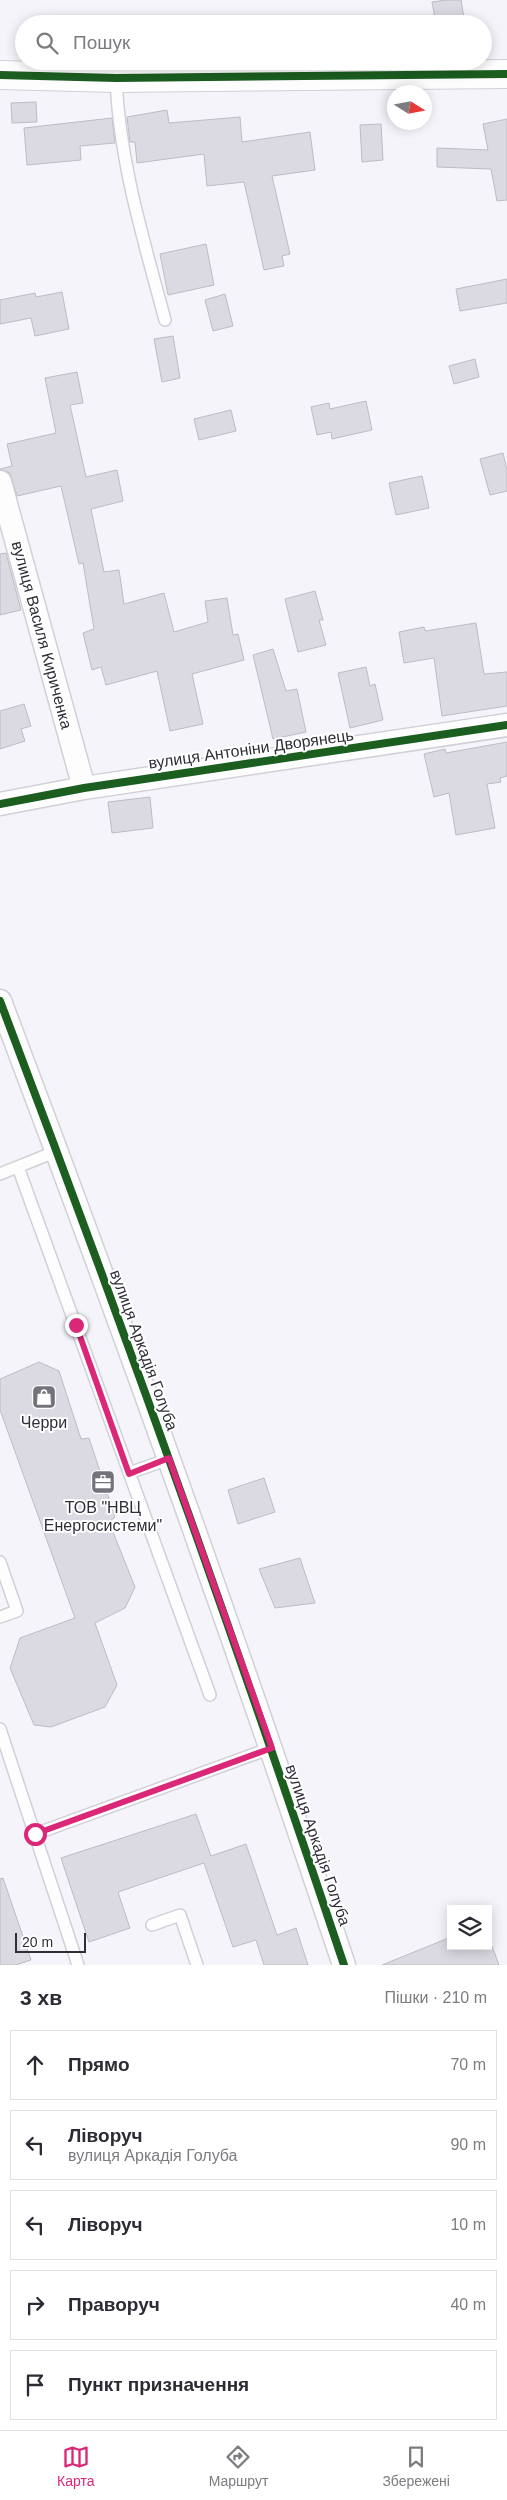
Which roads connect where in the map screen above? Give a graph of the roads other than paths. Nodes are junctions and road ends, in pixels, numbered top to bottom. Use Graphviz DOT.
graph roads {
  1 [pos="507,74"];
  2 [pos="0,75"];
  3 [pos="116,78"];
  4 [pos="165,320"];
  5 [pos="0,482"];
  6 [pos="507,725"];
  7 [pos="84,788"];
  8 [pos="0,804"];
  9 [pos="0,1001"];
  10 [pos="57,1151"];
  11 [pos="18,1167"];
  12 [pos="0,1174"];
  13 [pos="169,1458"];
  14 [pos="129,1474"];
  15 [pos="0,1562"];
  16 [pos="0,1617"];
  17 [pos="210,1695"];
  18 [pos="0,1728"];
  19 [pos="272,1748"];
  20 [pos="35,1834"];
  21 [pos="152,1925"];
  22 [pos="78,1965"];
  23 [pos="197,1965"];
  24 [pos="344,1965"];
  1 -- 3 [label="street"];
  2 -- 3 [label="street"];
  3 -- 4 [label="lane"];
  5 -- 7 [label="street, вулиця Василя Кириченка"];
  6 -- 7 [label="street, вулиця Антоніни Дворянець"];
  7 -- 8 [label="street, вулиця Антоніни Дворянець"];
  9 -- 10 [label="street, вулиця Аркадія Голуба"];
  10 -- 11 [label="lane"];
  10 -- 13 [label="street, вулиця Аркадія Голуба"];
  11 -- 12 [label="lane"];
  11 -- 14 [label="lane"];
  13 -- 14 [label="lane"];
  13 -- 19 [label="street, вулиця Аркадія Голуба"];
  14 -- 17 [label="lane"];
  15 -- 16 [label="lane"];
  18 -- 20 [label="lane"];
  19 -- 20 [label="lane"];
  19 -- 24 [label="street, вулиця Аркадія Голуба"];
  20 -- 22 [label="lane"];
  21 -- 23 [label="lane"];
}
